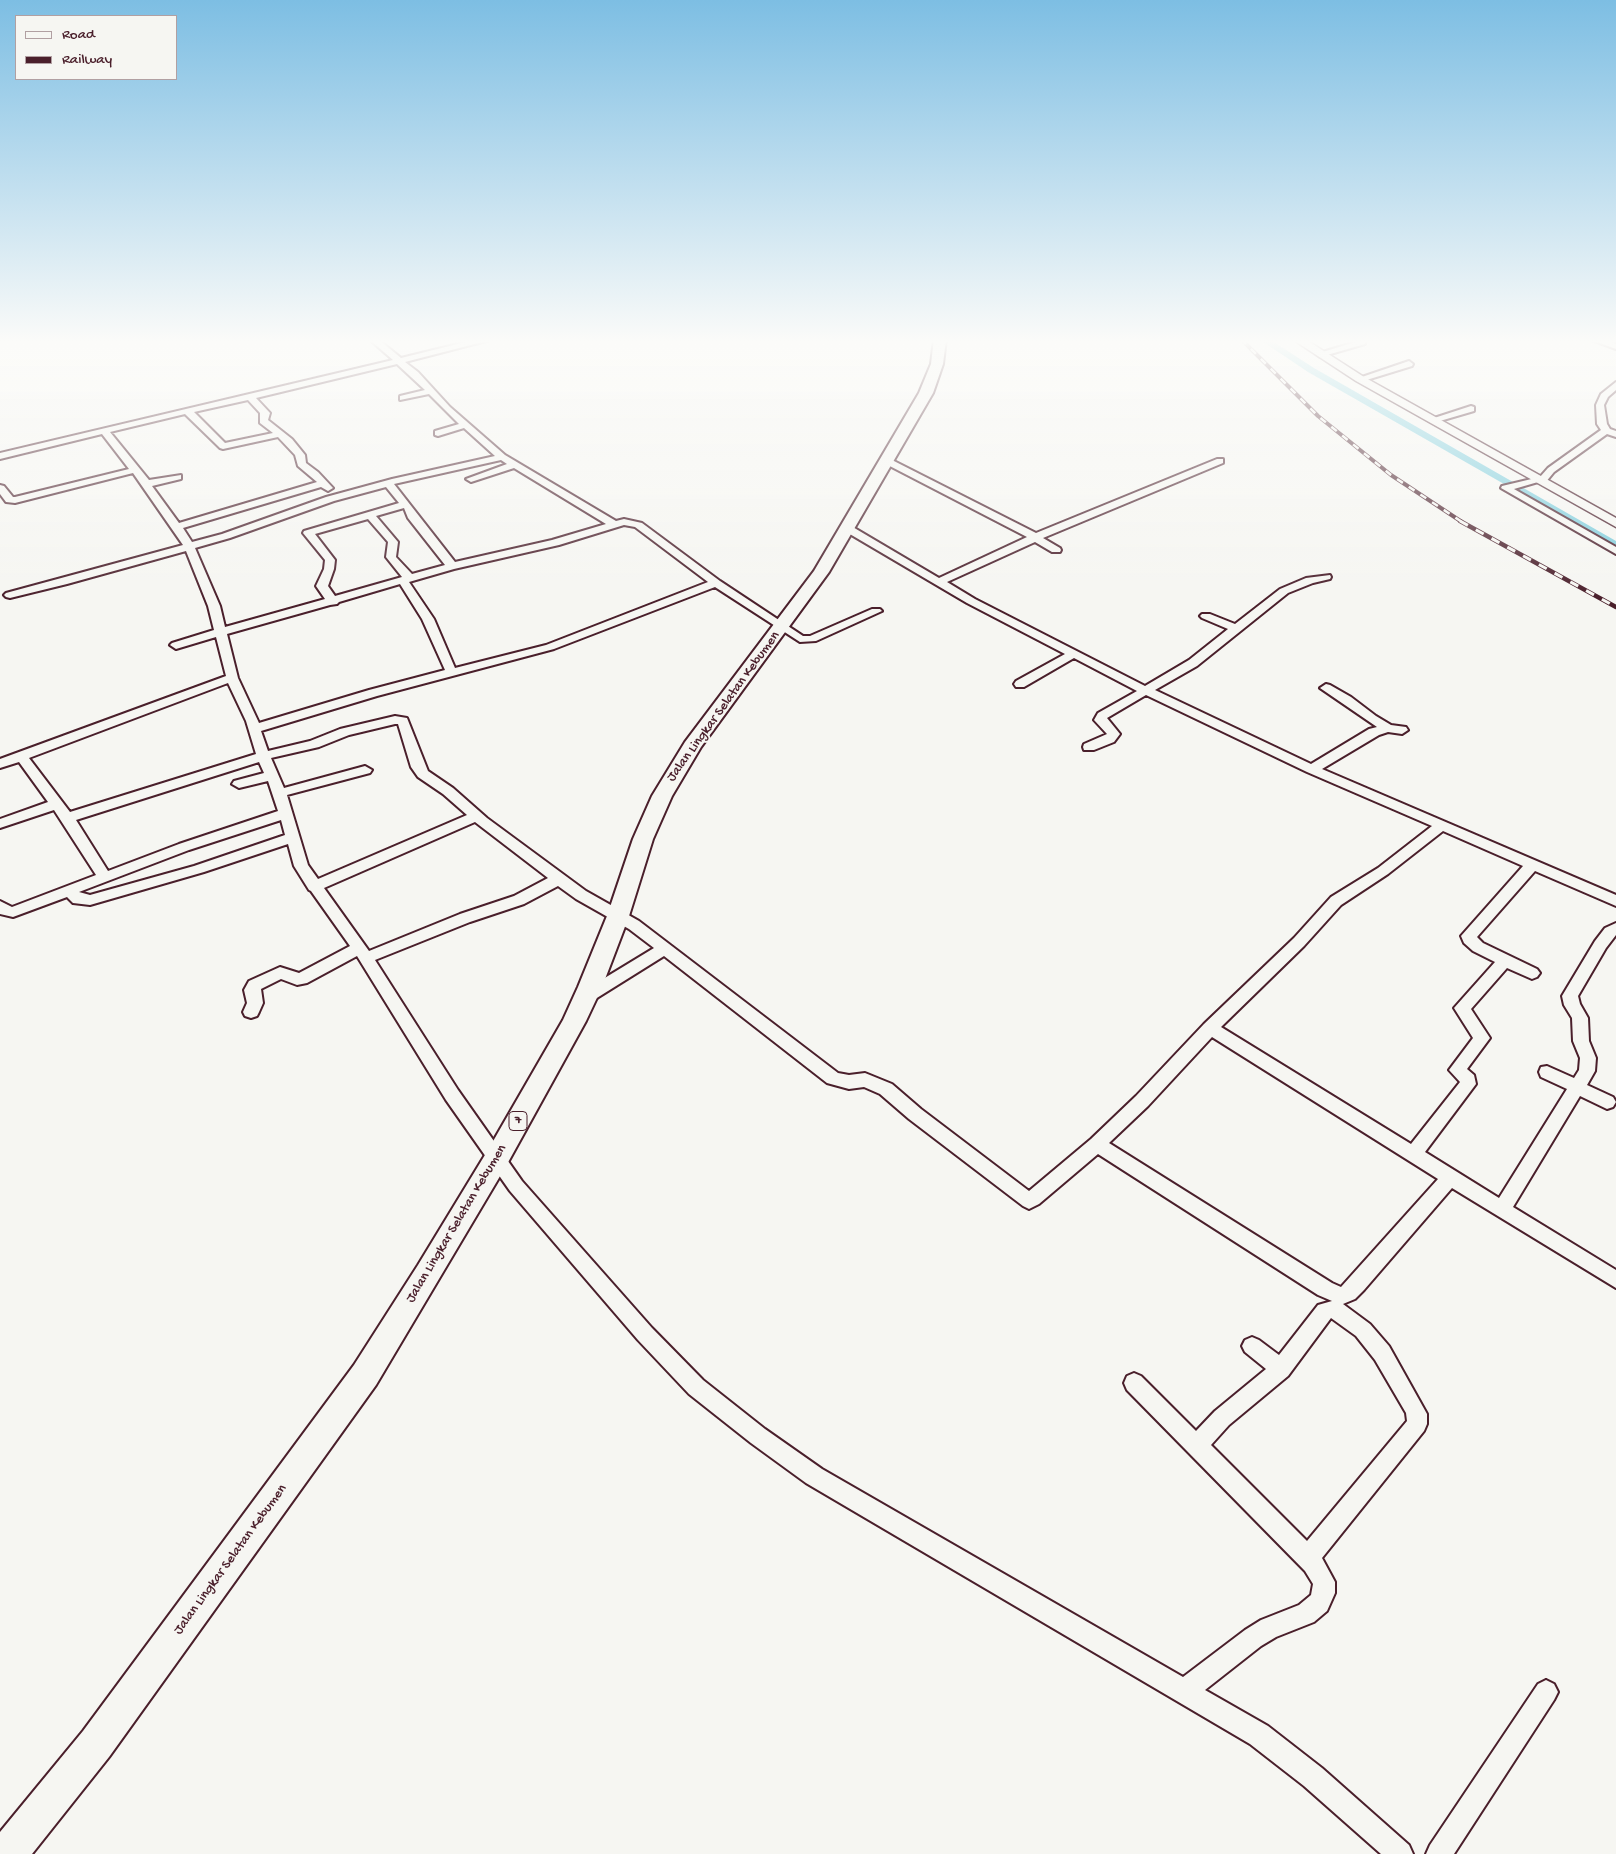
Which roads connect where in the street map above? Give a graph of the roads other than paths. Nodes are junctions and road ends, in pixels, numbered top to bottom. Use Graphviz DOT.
graph roads {
  1 [pos="465,425"];
  2 [pos="132,426"];
  3 [pos="200,426"];
  4 [pos="269,426"];
  5 [pos="463,426"];
  6 [pos="906,426"];
  7 [pos="1443,426"];
  8 [pos="1603,426"];
  9 [pos="1606,431"];
  10 [pos="105,432"];
  11 [pos="438,433"];
  12 [pos="280,434"];
  13 [pos="1616,434"];
  14 [pos="0,456"];
  15 [pos="502,457"];
  16 [pos="885,460"];
  17 [pos="1220,461"];
  18 [pos="515,465"];
  19 [pos="135,470"];
  20 [pos="178,476"];
  21 [pos="471,479"];
  22 [pos="1540,480"];
  23 [pos="388,483"];
  24 [pos="146,484"];
  25 [pos="323,484"];
  26 [pos="1,492"];
  27 [pos="338,497"];
  28 [pos="406,504"];
  29 [pos="370,515"];
  30 [pos="1616,523"];
  31 [pos="615,525"];
  32 [pos="176,526"];
  33 [pos="847,528"];
  34 [pos="1035,537"];
  35 [pos="190,545"];
  36 [pos="1056,550"];
  37 [pos="1616,552"];
  38 [pos="452,566"];
  39 [pos="1326,577"];
  40 [pos="406,580"];
  41 [pos="939,582"];
  42 [pos="716,583"];
  43 [pos="10,595"];
  44 [pos="334,602"];
  45 [pos="876,611"];
  46 [pos="1206,616"];
  47 [pos="782,626"];
  48 [pos="1236,629"];
  49 [pos="220,633"];
  50 [pos="176,645"];
  51 [pos="1074,654"];
  52 [pos="452,672"];
  53 [pos="232,678"];
  54 [pos="1020,684"];
  55 [pos="1326,688"];
  56 [pos="1146,690"];
  57 [pos="1388,728"];
  58 [pos="254,729"];
  59 [pos="1402,730"];
  60 [pos="1089,747"];
  61 [pos="22,757"];
  62 [pos="0,764"];
  63 [pos="267,765"];
  64 [pos="1312,769"];
  65 [pos="365,770"];
  66 [pos="239,784"];
  67 [pos="280,793"];
  68 [pos="56,804"];
  69 [pos="285,814"];
  70 [pos="476,816"];
  71 [pos="70,822"];
  72 [pos="0,824"];
  73 [pos="1442,825"];
  74 [pos="292,838"];
  75 [pos="1532,865"];
  76 [pos="105,877"];
  77 [pos="559,879"];
  78 [pos="314,887"];
  79 [pos="69,891"];
  80 [pos="1616,901"];
  81 [pos="0,906"];
  82 [pos="618,916"];
  83 [pos="1616,928"];
  84 [pos="665,948"];
  85 [pos="362,953"];
  86 [pos="1505,960"];
  87 [pos="1532,973"];
  88 [pos="584,998"];
  89 [pos="251,1012"];
  90 [pos="1210,1028"];
  91 [pos="1547,1072"];
  92 [pos="1578,1087"];
  93 [pos="1607,1102"];
  94 [pos="1096,1144"];
  95 [pos="1413,1155"];
  96 [pos="497,1158"];
  97 [pos="1450,1178"];
  98 [pos="1502,1209"];
  99 [pos="1616,1280"];
  100 [pos="1327,1299"];
  101 [pos="1252,1346"];
  102 [pos="1281,1369"];
  103 [pos="1134,1383"];
  104 [pos="1196,1446"];
  105 [pos="1308,1558"];
  106 [pos="1185,1691"];
  107 [pos="1546,1692"];
  108 [pos="7,1854"];
  109 [pos="1400,1854"];
  110 [pos="1439,1854"];
  1 -- 15 [label="street"];
  2 -- 10 [label="street"];
  3 -- 12 [label="street"];
  4 -- 12 [label="street"];
  5 -- 11 [label="street"];
  6 -- 16 [label="highway, Jalan Lingkar Selatan Kebumen / 7"];
  7 -- 22 [label="main road"];
  8 -- 9 [label="street"];
  9 -- 13 [label="street"];
  9 -- 22 [label="street"];
  10 -- 14 [label="street"];
  10 -- 19 [label="street"];
  12 -- 25 [label="street"];
  15 -- 18 [label="street"];
  15 -- 23 [label="street"];
  16 -- 33 [label="highway, Jalan Lingkar Selatan Kebumen / 7"];
  16 -- 34 [label="street"];
  17 -- 34 [label="street"];
  18 -- 21 [label="street"];
  18 -- 31 [label="street"];
  19 -- 24 [label="street"];
  19 -- 26 [label="street"];
  20 -- 24 [label="street"];
  22 -- 30 [label="main road"];
  22 -- 37 [label="street"];
  23 -- 27 [label="street"];
  23 -- 28 [label="street"];
  24 -- 32 [label="street"];
  25 -- 27 [label="street"];
  25 -- 32 [label="street"];
  27 -- 35 [label="street"];
  28 -- 29 [label="street"];
  28 -- 38 [label="street"];
  29 -- 40 [label="street"];
  29 -- 44 [label="street"];
  31 -- 38 [label="street"];
  31 -- 42 [label="street"];
  32 -- 35 [label="street"];
  33 -- 41 [label="street"];
  33 -- 47 [label="highway, Jalan Lingkar Selatan Kebumen / 7"];
  34 -- 36 [label="street"];
  34 -- 41 [label="street"];
  35 -- 43 [label="street"];
  35 -- 49 [label="street"];
  38 -- 40 [label="street"];
  39 -- 48 [label="street"];
  40 -- 44 [label="street"];
  40 -- 52 [label="street"];
  41 -- 51 [label="street"];
  42 -- 47 [label="street"];
  42 -- 52 [label="street"];
  44 -- 49 [label="street"];
  45 -- 47 [label="street"];
  46 -- 48 [label="street"];
  47 -- 82 [label="highway, Jalan Lingkar Selatan Kebumen / 7"];
  48 -- 56 [label="street"];
  49 -- 50 [label="street"];
  49 -- 53 [label="street"];
  51 -- 54 [label="street"];
  51 -- 56 [label="street"];
  52 -- 58 [label="street"];
  53 -- 58 [label="street"];
  53 -- 61 [label="street"];
  55 -- 57 [label="street"];
  56 -- 60 [label="street"];
  56 -- 64 [label="street"];
  57 -- 59 [label="street"];
  57 -- 64 [label="street"];
  58 -- 63 [label="street"];
  61 -- 62 [label="street"];
  61 -- 68 [label="street"];
  63 -- 66 [label="street"];
  63 -- 67 [label="street"];
  63 -- 70 [label="street"];
  63 -- 71 [label="street"];
  64 -- 73 [label="street"];
  65 -- 67 [label="street"];
  67 -- 69 [label="street"];
  68 -- 71 [label="street"];
  68 -- 72 [label="street"];
  69 -- 74 [label="street"];
  69 -- 76 [label="street"];
  70 -- 77 [label="street"];
  70 -- 78 [label="street"];
  71 -- 76 [label="street"];
  73 -- 75 [label="street"];
  73 -- 90 [label="street"];
  74 -- 78 [label="street"];
  74 -- 79 [label="street"];
  75 -- 80 [label="street"];
  75 -- 86 [label="street"];
  76 -- 79 [label="street"];
  77 -- 82 [label="street"];
  77 -- 85 [label="street"];
  78 -- 85 [label="street"];
  79 -- 81 [label="street"];
  82 -- 84 [label="street"];
  82 -- 88 [label="highway, Jalan Lingkar Selatan Kebumen / 7"];
  83 -- 92 [label="street"];
  84 -- 88 [label="street"];
  84 -- 94 [label="street"];
  85 -- 89 [label="street"];
  85 -- 96 [label="street"];
  86 -- 87 [label="street"];
  86 -- 95 [label="street"];
  88 -- 96 [label="highway, Jalan Lingkar Selatan Kebumen / 7"];
  90 -- 94 [label="street"];
  90 -- 95 [label="street"];
  91 -- 92 [label="street"];
  92 -- 93 [label="street"];
  92 -- 98 [label="street"];
  94 -- 100 [label="street"];
  95 -- 97 [label="street"];
  96 -- 106 [label="street"];
  96 -- 108 [label="highway, Jalan Lingkar Selatan Kebumen / 7"];
  97 -- 98 [label="street"];
  97 -- 100 [label="street"];
  98 -- 99 [label="street"];
  100 -- 102 [label="street"];
  100 -- 105 [label="street"];
  101 -- 102 [label="street"];
  102 -- 104 [label="street"];
  103 -- 104 [label="street"];
  104 -- 105 [label="street"];
  105 -- 106 [label="street"];
  106 -- 109 [label="street"];
  107 -- 110 [label="street"];
}
